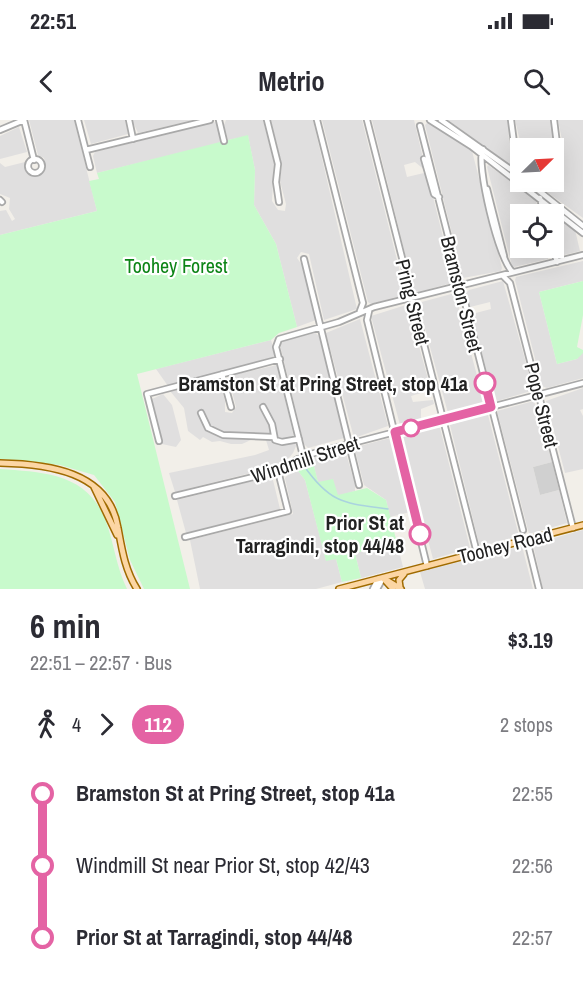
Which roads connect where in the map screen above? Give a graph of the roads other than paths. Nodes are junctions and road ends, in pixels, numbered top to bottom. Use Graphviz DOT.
graph roads {
  1 [pos="24,120"];
  2 [pos="78,120"];
  3 [pos="129,120"];
  4 [pos="210,120"];
  5 [pos="219,120"];
  6 [pos="267,120"];
  7 [pos="317,120"];
  8 [pos="367,120"];
  9 [pos="430,120"];
  10 [pos="441,120"];
  11 [pos="511,120"];
  12 [pos="554,120"];
  13 [pos="420,126"];
  14 [pos="0,130"];
  15 [pos="513,138"];
  16 [pos="556,138"];
  17 [pos="133,139"];
  18 [pos="224,141"];
  19 [pos="86,150"];
  20 [pos="481,151"];
  21 [pos="424,159"];
  22 [pos="34,160"];
  23 [pos="90,167"];
  24 [pos="510,170"];
  25 [pos="540,192"];
  26 [pos="439,197"];
  27 [pos="540,198"];
  28 [pos="279,202"];
  29 [pos="542,204"];
  30 [pos="583,226"];
  31 [pos="583,233"];
  32 [pos="583,255"];
  33 [pos="556,258"];
  34 [pos="304,259"];
  35 [pos="557,262"];
  36 [pos="506,266"];
  37 [pos="512,273"];
  38 [pos="504,275"];
  39 [pos="510,283"];
  40 [pos="460,286"];
  41 [pos="412,299"];
  42 [pos="363,303"];
  43 [pos="369,310"];
  44 [pos="361,313"];
  45 [pos="367,320"];
  46 [pos="321,327"];
  47 [pos="280,359"];
  48 [pos="222,374"];
  49 [pos="583,383"];
  50 [pos="540,394"];
  51 [pos="231,407"];
  52 [pos="263,407"];
  53 [pos="491,407"];
  54 [pos="201,413"];
  55 [pos="443,419"];
  56 [pos="395,432"];
  57 [pos="273,437"];
  58 [pos="299,439"];
  59 [pos="159,441"];
  60 [pos="350,444"];
  61 [pos="303,456"];
  62 [pos="0,463"];
  63 [pos="278,471"];
  64 [pos="360,485"];
  65 [pos="175,496"];
  66 [pos="583,525"];
  67 [pos="573,528"];
  68 [pos="523,530"];
  69 [pos="185,537"];
  70 [pos="527,540"];
  71 [pos="477,553"];
  72 [pos="427,566"];
  73 [pos="404,574"];
  74 [pos="382,578"];
  75 [pos="137,589"];
  76 [pos="339,589"];
  77 [pos="373,589"];
  78 [pos="377,589"];
  79 [pos="393,589"];
  80 [pos="401,589"];
  81 [pos="539,589"];
  1 -- 14 [label="street"];
  1 -- 22 [label="street"];
  2 -- 19 [label="street"];
  3 -- 17 [label="street"];
  4 -- 17 [label="street"];
  5 -- 18 [label="street"];
  6 -- 28 [label="street"];
  7 -- 42 [label="street"];
  8 -- 41 [label="street, Pring Street"];
  9 -- 20 [label="street"];
  10 -- 20 [label="street"];
  11 -- 15 [label="street"];
  12 -- 16 [label="street"];
  13 -- 26 [label="street, Bramston Street"];
  17 -- 19 [label="street"];
  19 -- 23 [label="street"];
  20 -- 24 [label="street"];
  20 -- 27 [label="street"];
  20 -- 36 [label="street"];
  21 -- 26 [label="street, Bramston Street"];
  25 -- 30 [label="street"];
  26 -- 40 [label="street, Bramston Street"];
  27 -- 29 [label="street"];
  27 -- 31 [label="street"];
  32 -- 35 [label="street"];
  33 -- 35 [label="street"];
  34 -- 46 [label="street"];
  35 -- 37 [label="street"];
  36 -- 37 [label="street"];
  36 -- 38 [label="street"];
  37 -- 38 [label="street"];
  37 -- 39 [label="street, Pope Street"];
  38 -- 39 [label="street, Pope Street"];
  38 -- 40 [label="street"];
  39 -- 50 [label="street, Pope Street"];
  40 -- 41 [label="street"];
  40 -- 53 [label="street, Bramston Street"];
  41 -- 43 [label="street"];
  41 -- 55 [label="street, Pring Street"];
  42 -- 43 [label="street"];
  42 -- 44 [label="street"];
  43 -- 44 [label="street"];
  43 -- 45 [label="street"];
  44 -- 45 [label="street"];
  44 -- 46 [label="street"];
  45 -- 56 [label="street"];
  46 -- 47 [label="street"];
  46 -- 60 [label="street"];
  47 -- 48 [label="street"];
  47 -- 58 [label="street"];
  48 -- 51 [label="street"];
  48 -- 59 [label="street"];
  49 -- 50 [label="street, Windmill Street"];
  50 -- 53 [label="street, Windmill Street"];
  50 -- 67 [label="street, Pope Street"];
  52 -- 57 [label="street"];
  53 -- 55 [label="street, Windmill Street"];
  53 -- 68 [label="street, Bramston Street"];
  54 -- 57 [label="street"];
  55 -- 56 [label="street, Windmill Street"];
  55 -- 71 [label="street, Pring Street"];
  56 -- 60 [label="street, Windmill Street"];
  56 -- 72 [label="street"];
  57 -- 58 [label="street"];
  58 -- 61 [label="street"];
  60 -- 61 [label="street, Windmill Street"];
  60 -- 64 [label="street"];
  61 -- 63 [label="street, Windmill Street"];
  62 -- 75 [label="main road"];
  63 -- 65 [label="street, Windmill Street"];
  63 -- 69 [label="street"];
  66 -- 67 [label="main road, Toohey Road"];
  67 -- 70 [label="main road, Toohey Road"];
  70 -- 71 [label="main road, Toohey Road"];
  70 -- 81 [label="street"];
  71 -- 72 [label="main road, Toohey Road"];
  72 -- 73 [label="main road, Toohey Road"];
  72 -- 74 [label="main road, Toohey Road"];
  73 -- 74 [label="main road, Toohey Road"];
  73 -- 80 [label="main road"];
  74 -- 76 [label="main road, Toohey Road"];
  74 -- 77 [label="street"];
  74 -- 78 [label="street"];
  74 -- 79 [label="main road"];
  74 -- 80 [label="main road"];
}
